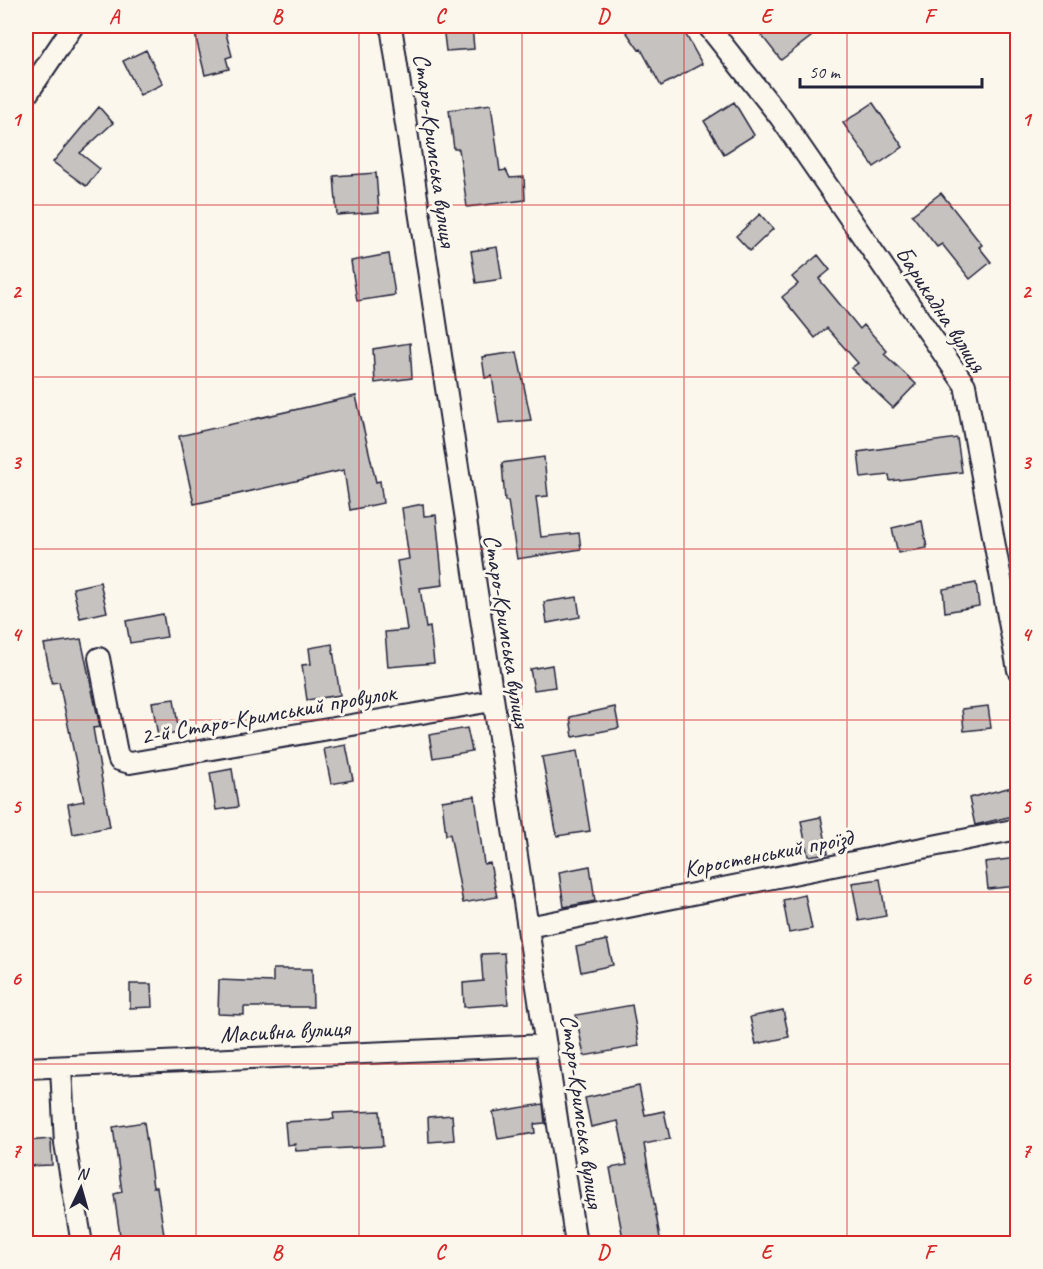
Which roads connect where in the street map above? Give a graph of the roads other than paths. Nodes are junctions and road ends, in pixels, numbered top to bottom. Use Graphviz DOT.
graph roads {
  1 [pos="72,26"];
  2 [pos="391,26"];
  3 [pos="708,26"];
  4 [pos="26,96"];
  5 [pos="99,658"];
  6 [pos="1017,670"];
  7 [pos="492,701"];
  8 [pos="1017,829"];
  9 [pos="528,927"];
  10 [pos="546,1045"];
  11 [pos="26,1068"];
  12 [pos="61,1068"];
  13 [pos="82,1244"];
  14 [pos="576,1244"];
  1 -- 4 [label="street"];
  2 -- 7 [label="street, Старо-Кримська вулиця"];
  3 -- 6 [label="street, Барикадна вулиця"];
  5 -- 7 [label="street, 2-й Старо-Кримський провулок"];
  7 -- 9 [label="street, Старо-Кримська вулиця"];
  8 -- 9 [label="street, Коростенський проїзд"];
  9 -- 10 [label="street, Старо-Кримська вулиця"];
  10 -- 12 [label="street, Масивна вулиця"];
  10 -- 14 [label="street, Старо-Кримська вулиця"];
  11 -- 12 [label="street, Масивна вулиця"];
  12 -- 13 [label="street"];
}
